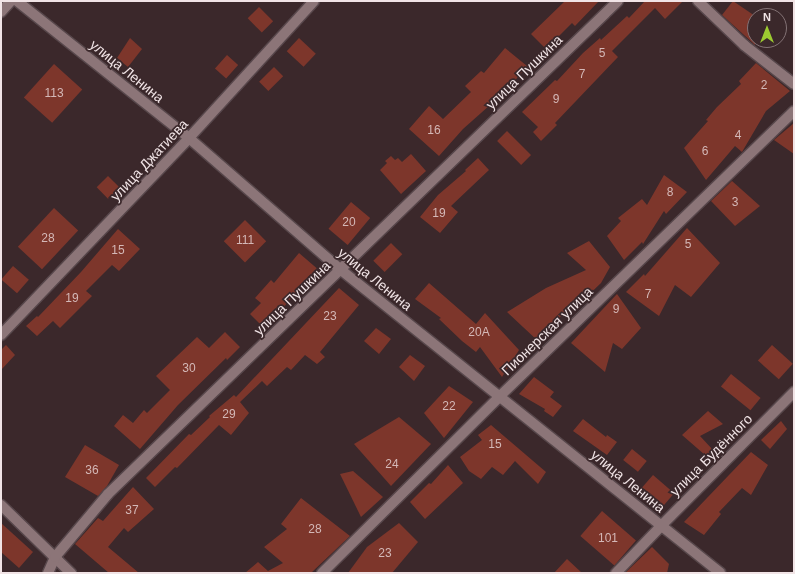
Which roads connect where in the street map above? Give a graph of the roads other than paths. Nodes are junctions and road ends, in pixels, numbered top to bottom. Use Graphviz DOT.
graph roads {
  1 [pos="10,1"];
  2 [pos="17,1"];
  3 [pos="314,1"];
  4 [pos="618,1"];
  5 [pos="698,1"];
  6 [pos="1,12"];
  7 [pos="794,84"];
  8 [pos="794,111"];
  9 [pos="189,138"];
  10 [pos="341,270"];
  11 [pos="1,335"];
  12 [pos="794,392"];
  13 [pos="500,396"];
  14 [pos="1,505"];
  15 [pos="661,526"];
  16 [pos="55,558"];
  17 [pos="48,573"];
  18 [pos="71,573"];
  19 [pos="322,573"];
  20 [pos="616,573"];
  21 [pos="720,573"];
  1 -- 6 [label="street"];
  2 -- 9 [label="street, улица Ленина"];
  3 -- 9 [label="street, улица Джатиева"];
  4 -- 10 [label="street, улица Пушкина"];
  5 -- 7 [label="street"];
  8 -- 13 [label="street, Пионерская улица"];
  9 -- 10 [label="street, улица Ленина"];
  9 -- 11 [label="street, улица Джатиева"];
  10 -- 13 [label="street, улица Ленина"];
  10 -- 16 [label="street, улица Пушкина"];
  12 -- 15 [label="street, улица Будённого"];
  13 -- 15 [label="street, улица Ленина"];
  13 -- 19 [label="street, Пионерская улица"];
  14 -- 16 [label="street"];
  15 -- 20 [label="street, улица Будённого"];
  15 -- 21 [label="street, улица Ленина"];
  16 -- 17 [label="street, улица Пушкина"];
  16 -- 18 [label="street"];
}
